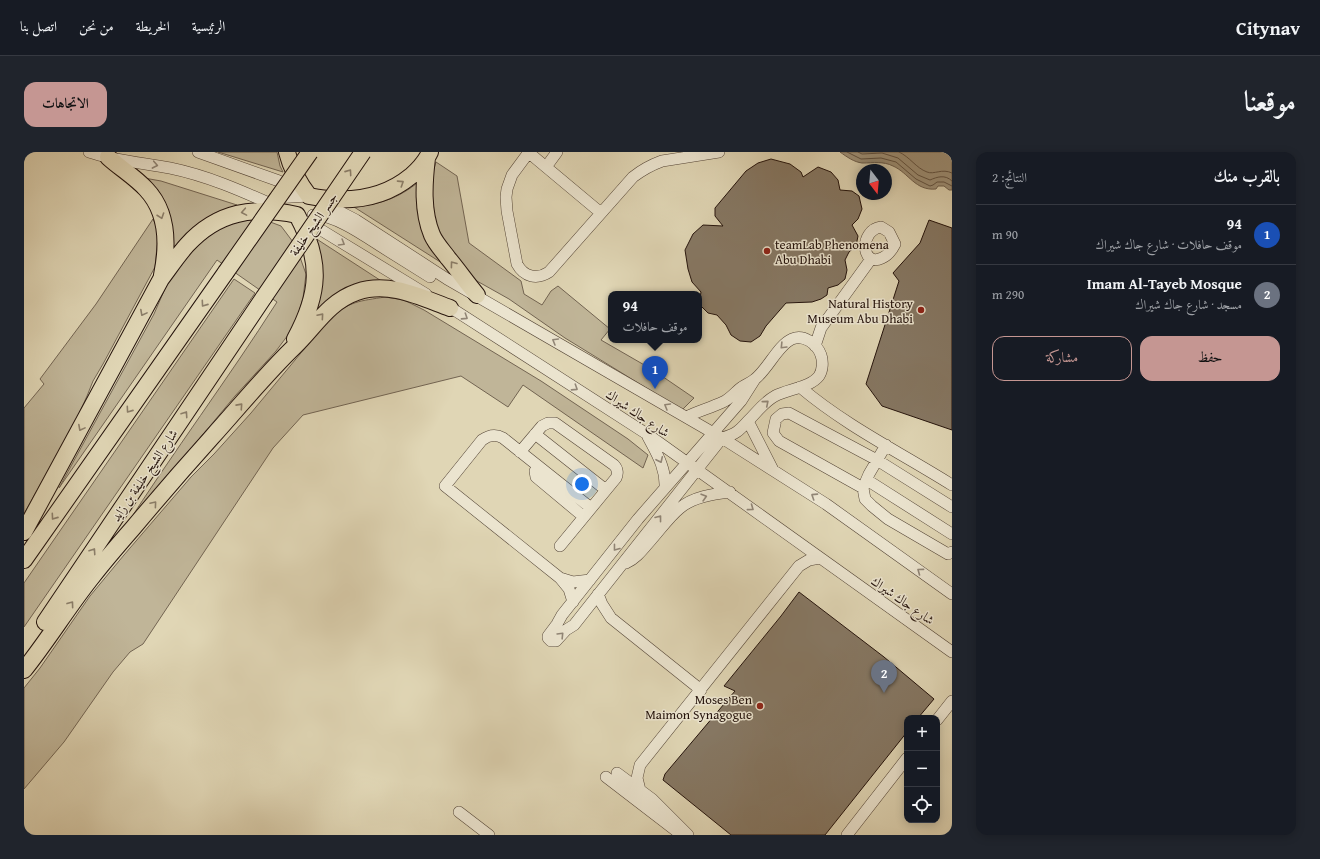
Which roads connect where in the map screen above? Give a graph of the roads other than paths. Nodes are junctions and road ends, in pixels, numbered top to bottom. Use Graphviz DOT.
graph roads {
  1 [pos="89,152"];
  2 [pos="198,152"];
  3 [pos="287,152"];
  4 [pos="310,152"];
  5 [pos="363,152"];
  6 [pos="528,152"];
  7 [pos="557,152"];
  8 [pos="719,152"];
  9 [pos="429,155"];
  10 [pos="108,157"];
  11 [pos="546,167"];
  12 [pos="279,181"];
  13 [pos="309,196"];
  14 [pos="259,198"];
  15 [pos="288,198"];
  16 [pos="602,213"];
  17 [pos="317,214"];
  18 [pos="297,215"];
  19 [pos="327,234"];
  20 [pos="871,259"];
  21 [pos="162,279"];
  22 [pos="447,279"];
  23 [pos="477,295"];
  24 [pos="264,297"];
  25 [pos="450,308"];
  26 [pos="820,328"];
  27 [pos="805,339"];
  28 [pos="816,346"];
  29 [pos="285,355"];
  30 [pos="755,379"];
  31 [pos="800,387"];
  32 [pos="686,417"];
  33 [pos="748,421"];
  34 [pos="535,434"];
  35 [pos="647,434"];
  36 [pos="718,435"];
  37 [pos="886,445"];
  38 [pos="520,452"];
  39 [pos="877,460"];
  40 [pos="686,463"];
  41 [pos="538,466"];
  42 [pos="696,470"];
  43 [pos="774,470"];
  44 [pos="865,484"];
  45 [pos="952,485"];
  46 [pos="665,488"];
  47 [pos="606,490"];
  48 [pos="730,492"];
  49 [pos="952,507"];
  50 [pos="591,508"];
  51 [pos="584,517"];
  52 [pos="24,532"];
  53 [pos="952,534"];
  54 [pos="801,545"];
  55 [pos="560,546"];
  56 [pos="951,554"];
  57 [pos="820,558"];
  58 [pos="24,560"];
  59 [pos="622,564"];
  60 [pos="799,566"];
  61 [pos="560,578"];
  62 [pos="590,580"];
  63 [pos="598,594"];
  64 [pos="952,594"];
  65 [pos="573,602"];
  66 [pos="585,610"];
  67 [pos="611,618"];
  68 [pos="952,652"];
  69 [pos="24,653"];
  70 [pos="24,670"];
  71 [pos="701,690"];
  72 [pos="952,701"];
  73 [pos="940,716"];
  74 [pos="904,762"];
  75 [pos="640,765"];
  76 [pos="606,778"];
  77 [pos="640,790"];
  78 [pos="459,812"];
  79 [pos="489,835"];
  80 [pos="681,835"];
  81 [pos="688,835"];
  82 [pos="847,835"];
  1 -- 10 [label="street, شارع جاك شيراك"];
  2 -- 12 [label="street, شارع جاك شيراك"];
  3 -- 13 [label="highway"];
  4 -- 58 [label="highway, one-way, bridge"];
  24 -- 5 [label="highway, جسر الشيخ خليفة, one-way, bridge"];
  6 -- 11 [label="street"];
  6 -- 16 [label="street"];
  7 -- 11 [label="street"];
  8 -- 16 [label="street"];
  13 -- 9 [label="highway, one-way"];
  23 -- 9 [label="highway, one-way"];
  10 -- 14 [label="street, شارع جاك شيراك, one-way"];
  10 -- 21 [label="highway, one-way"];
  11 -- 16 [label="street"];
  12 -- 13 [label="street, شارع جاك شيراك"];
  12 -- 15 [label="street"];
  13 -- 15 [label="street"];
  13 -- 17 [label="street"];
  13 -- 22 [label="street, شارع جاك شيراك"];
  14 -- 15 [label="street"];
  14 -- 18 [label="street, شارع جاك شيراك"];
  15 -- 18 [label="street"];
  17 -- 18 [label="street"];
  17 -- 19 [label="street"];
  17 -- 22 [label="street"];
  18 -- 19 [label="street, شارع جاك شيراك"];
  18 -- 21 [label="highway, one-way"];
  18 -- 29 [label="highway"];
  19 -- 25 [label="street, شارع جاك شيراك, one-way"];
  20 -- 26 [label="street"];
  21 -- 52 [label="highway, one-way"];
  22 -- 23 [label="street, شارع جاك شيراك"];
  32 -- 23 [label="street, شارع جاك شيراك, one-way"];
  69 -- 24 [label="highway, شارع الشيخ خليفة بن زايد, one-way"];
  29 -- 25 [label="highway, one-way"];
  25 -- 35 [label="street, شارع جاك شيراك, one-way"];
  26 -- 27 [label="street"];
  26 -- 28 [label="street"];
  27 -- 28 [label="street"];
  27 -- 30 [label="street, one-way"];
  28 -- 31 [label="street"];
  70 -- 29 [label="highway, one-way"];
  30 -- 32 [label="street"];
  30 -- 36 [label="street"];
  33 -- 31 [label="street, one-way"];
  31 -- 37 [label="street"];
  32 -- 36 [label="street, شارع جاك شيراك"];
  33 -- 36 [label="street"];
  33 -- 43 [label="street"];
  34 -- 38 [label="street"];
  34 -- 47 [label="street"];
  34 -- 47 [label="street"];
  35 -- 40 [label="street, شارع جاك شيراك"];
  35 -- 46 [label="street, one-way"];
  36 -- 40 [label="street"];
  36 -- 42 [label="street"];
  36 -- 43 [label="street, شارع جاك شيراك"];
  37 -- 39 [label="street"];
  37 -- 45 [label="street"];
  38 -- 41 [label="street"];
  38 -- 61 [label="street"];
  39 -- 44 [label="street"];
  39 -- 44 [label="street"];
  39 -- 49 [label="street"];
  40 -- 42 [label="street, شارع جاك شيراك"];
  40 -- 46 [label="street"];
  41 -- 50 [label="street"];
  41 -- 51 [label="street"];
  42 -- 48 [label="street, شارع جاك شيراك"];
  59 -- 42 [label="street, one-way"];
  64 -- 43 [label="street, شارع جاك شيراك, one-way"];
  44 -- 53 [label="street"];
  44 -- 56 [label="street"];
  46 -- 62 [label="street, one-way"];
  47 -- 50 [label="street"];
  48 -- 54 [label="street, شارع جاك شيراك, one-way"];
  59 -- 48 [label="street, one-way"];
  50 -- 51 [label="street"];
  51 -- 55 [label="street"];
  54 -- 57 [label="street, شارع جاك شيراك"];
  54 -- 60 [label="street"];
  57 -- 60 [label="street"];
  57 -- 68 [label="street, شارع جاك شيراك"];
  59 -- 63 [label="street"];
  60 -- 71 [label="street"];
  61 -- 62 [label="street"];
  61 -- 65 [label="street"];
  62 -- 65 [label="street"];
  63 -- 66 [label="street"];
  63 -- 67 [label="street"];
  65 -- 66 [label="street, one-way"];
  66 -- 67 [label="street"];
  67 -- 71 [label="street"];
  71 -- 75 [label="street"];
  72 -- 73 [label="street"];
  74 -- 82 [label="street"];
  75 -- 77 [label="street"];
  75 -- 77 [label="street"];
  76 -- 80 [label="street"];
  77 -- 81 [label="street"];
  78 -- 79 [label="street"];
}
